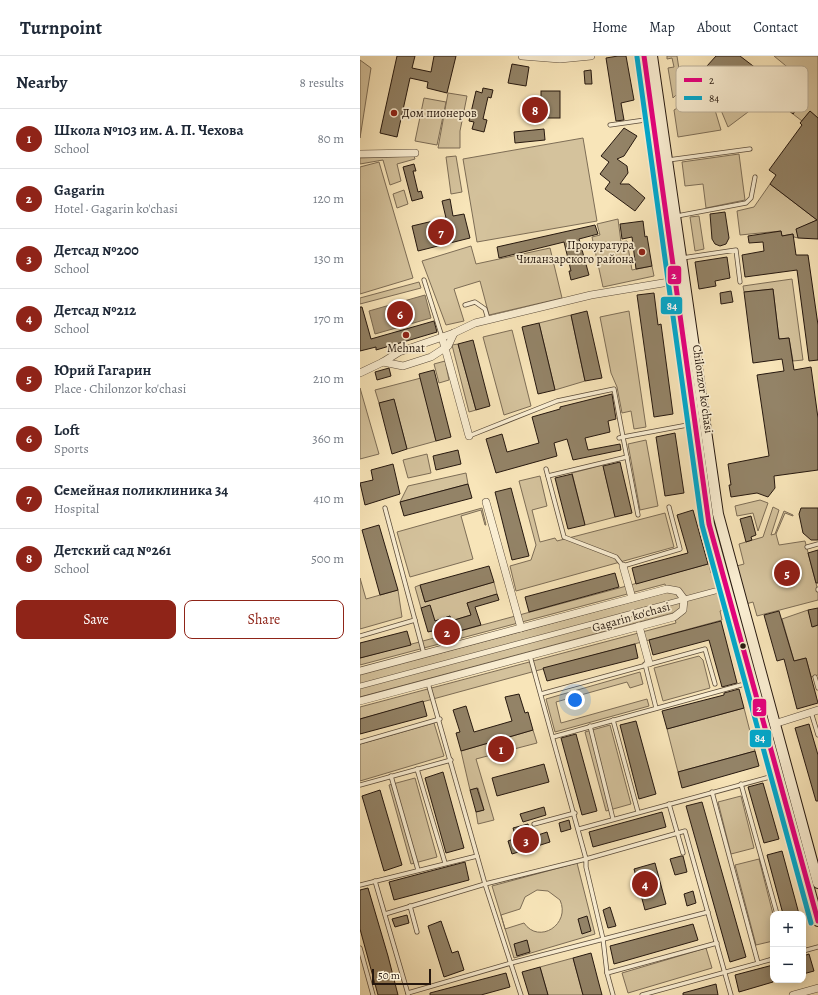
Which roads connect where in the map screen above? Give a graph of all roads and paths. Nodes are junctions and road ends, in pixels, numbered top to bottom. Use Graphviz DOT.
graph roads {
  1 [pos="522,56"];
  2 [pos="591,56"];
  3 [pos="644,56"];
  4 [pos="652,56"];
  5 [pos="652,119"];
  6 [pos="610,125"];
  7 [pos="750,149"];
  8 [pos="415,153"];
  9 [pos="360,154"];
  10 [pos="667,161"];
  11 [pos="755,178"];
  12 [pos="675,216"];
  13 [pos="681,258"];
  14 [pos="424,280"];
  15 [pos="679,280"];
  16 [pos="740,282"];
  17 [pos="465,305"];
  18 [pos="488,319"];
  19 [pos="454,333"];
  20 [pos="442,337"];
  21 [pos="445,348"];
  22 [pos="399,352"];
  23 [pos="383,362"];
  24 [pos="403,366"];
  25 [pos="360,373"];
  26 [pos="699,423"];
  27 [pos="469,436"];
  28 [pos="621,438"];
  29 [pos="627,457"];
  30 [pos="546,469"];
  31 [pos="548,476"];
  32 [pos="486,502"];
  33 [pos="669,507"];
  34 [pos="385,508"];
  35 [pos="638,515"];
  36 [pos="818,544"];
  37 [pos="807,547"];
  38 [pos="623,566"];
  39 [pos="715,591"];
  40 [pos="632,598"];
  41 [pos="684,600"];
  42 [pos="415,620"];
  43 [pos="639,626"];
  44 [pos="521,628"];
  45 [pos="360,636"];
  46 [pos="424,654"];
  47 [pos="530,656"];
  48 [pos="647,664"];
  49 [pos="360,671"];
  50 [pos="815,677"];
  51 [pos="428,683"];
  52 [pos="714,684"];
  53 [pos="741,685"];
  54 [pos="360,686"];
  55 [pos="818,688"];
  56 [pos="541,694"];
  57 [pos="360,701"];
  58 [pos="656,708"];
  59 [pos="814,711"];
  60 [pos="440,719"];
  61 [pos="613,720"];
  62 [pos="770,725"];
  63 [pos="590,726"];
  64 [pos="818,735"];
  65 [pos="553,737"];
  66 [pos="360,742"];
  67 [pos="451,760"];
  68 [pos="417,769"];
  69 [pos="778,774"];
  70 [pos="391,776"];
  71 [pos="741,784"];
  72 [pos="360,785"];
  73 [pos="712,792"];
  74 [pos="669,804"];
  75 [pos="638,812"];
  76 [pos="575,813"];
  77 [pos="613,819"];
  78 [pos="534,824"];
  79 [pos="579,829"];
  80 [pos="678,834"];
  81 [pos="683,853"];
  82 [pos="477,856"];
  83 [pos="586,859"];
  84 [pos="444,863"];
  85 [pos="418,870"];
  86 [pos="375,881"];
  87 [pos="818,883"];
  88 [pos="485,884"];
  89 [pos="360,885"];
  90 [pos="410,906"];
  91 [pos="776,911"];
  92 [pos="708,912"];
  93 [pos="385,914"];
  94 [pos="818,922"];
  95 [pos="417,932"];
  96 [pos="603,940"];
  97 [pos="717,943"];
  98 [pos="818,947"];
  99 [pos="360,948"];
  100 [pos="806,950"];
  101 [pos="770,960"];
  102 [pos="510,963"];
  103 [pos="758,963"];
  104 [pos="607,973"];
  105 [pos="725,973"];
  106 [pos="818,988"];
  107 [pos="408,994"];
  108 [pos="373,995"];
  109 [pos="521,995"];
  110 [pos="613,995"];
  111 [pos="642,995"];
  112 [pos="731,995"];
  113 [pos="793,995"];
  1 -- 2 [label="street"];
  3 -- 5 [label="main road, Chilonzor ko'chasi"];
  4 -- 10 [label="main road, Chilonzor ko'chasi"];
  5 -- 6 [label="lane"];
  5 -- 15 [label="main road, Chilonzor ko'chasi"];
  7 -- 10 [label="lane"];
  8 -- 9 [label="street"];
  10 -- 12 [label="main road, Chilonzor ko'chasi"];
  11 -- 12 [label="lane"];
  12 -- 13 [label="main road, Chilonzor ko'chasi"];
  13 -- 15 [label="main road, Chilonzor ko'chasi"];
  13 -- 16 [label="lane"];
  14 -- 20 [label="lane"];
  15 -- 18 [label="street"];
  15 -- 26 [label="main road, Chilonzor ko'chasi"];
  17 -- 18 [label="lane"];
  18 -- 19 [label="street"];
  19 -- 20 [label="street"];
  19 -- 21 [label="street"];
  20 -- 21 [label="street"];
  20 -- 22 [label="street"];
  21 -- 24 [label="street"];
  21 -- 27 [label="street"];
  22 -- 23 [label="street"];
  22 -- 24 [label="street"];
  23 -- 24 [label="street"];
  23 -- 25 [label="street"];
  26 -- 28 [label="lane"];
  26 -- 62 [label="main road, Chilonzor ko'chasi"];
  27 -- 28 [label="lane"];
  28 -- 29 [label="lane"];
  29 -- 31 [label="lane"];
  29 -- 35 [label="lane"];
  30 -- 31 [label="lane"];
  31 -- 38 [label="lane"];
  32 -- 44 [label="street"];
  33 -- 38 [label="lane"];
  34 -- 42 [label="lane"];
  36 -- 37 [label="lane"];
  38 -- 40 [label="street"];
  39 -- 41 [label="street"];
  40 -- 41 [label="street, Gagarin ko'chasi"];
  40 -- 44 [label="street, Gagarin ko'chasi"];
  41 -- 43 [label="street, Gagarin ko'chasi"];
  41 -- 54 [label="street"];
  42 -- 45 [label="lane"];
  42 -- 46 [label="lane"];
  43 -- 47 [label="street, Gagarin ko'chasi"];
  43 -- 48 [label="street"];
  44 -- 46 [label="street, Gagarin ko'chasi"];
  46 -- 49 [label="street, Gagarin ko'chasi"];
  47 -- 51 [label="street, Gagarin ko'chasi"];
  47 -- 56 [label="lane"];
  48 -- 52 [label="lane"];
  48 -- 56 [label="lane"];
  48 -- 58 [label="lane"];
  50 -- 55 [label="lane"];
  51 -- 57 [label="street, Gagarin ko'chasi"];
  51 -- 60 [label="lane"];
  53 -- 58 [label="lane"];
  56 -- 65 [label="lane"];
  58 -- 61 [label="lane"];
  59 -- 62 [label="street"];
  59 -- 64 [label="lane"];
  60 -- 66 [label="lane"];
  60 -- 67 [label="lane"];
  61 -- 63 [label="lane"];
  61 -- 75 [label="lane"];
  62 -- 69 [label="main road, Chilonzor ko'chasi"];
  62 -- 87 [label="main road, Chilonzor ko'chasi"];
  63 -- 65 [label="lane"];
  63 -- 77 [label="lane"];
  65 -- 76 [label="lane"];
  67 -- 68 [label="lane"];
  67 -- 82 [label="lane"];
  68 -- 70 [label="lane"];
  68 -- 84 [label="lane"];
  69 -- 71 [label="lane"];
  69 -- 94 [label="main road, Chilonzor ko'chasi"];
  70 -- 72 [label="lane"];
  70 -- 85 [label="lane"];
  71 -- 73 [label="lane"];
  71 -- 91 [label="lane"];
  73 -- 74 [label="lane"];
  73 -- 103 [label="lane"];
  74 -- 75 [label="lane"];
  74 -- 80 [label="lane"];
  75 -- 77 [label="lane"];
  76 -- 78 [label="lane"];
  76 -- 79 [label="lane"];
  77 -- 79 [label="lane"];
  79 -- 83 [label="lane"];
  80 -- 81 [label="lane"];
  80 -- 83 [label="lane"];
  80 -- 92 [label="lane"];
  82 -- 84 [label="lane"];
  82 -- 88 [label="lane"];
  83 -- 88 [label="lane"];
  83 -- 96 [label="lane"];
  84 -- 85 [label="lane"];
  85 -- 86 [label="lane"];
  86 -- 89 [label="lane"];
  86 -- 93 [label="lane"];
  88 -- 90 [label="lane"];
  88 -- 102 [label="lane"];
  90 -- 93 [label="lane"];
  90 -- 95 [label="lane"];
  92 -- 96 [label="lane"];
  92 -- 97 [label="lane"];
  93 -- 107 [label="lane"];
  96 -- 102 [label="lane"];
  96 -- 104 [label="lane"];
  97 -- 104 [label="lane"];
  97 -- 105 [label="lane"];
  98 -- 100 [label="lane"];
  99 -- 108 [label="lane"];
  101 -- 103 [label="lane"];
  102 -- 107 [label="lane"];
  102 -- 109 [label="lane"];
  103 -- 105 [label="lane"];
  104 -- 110 [label="lane"];
  105 -- 111 [label="lane"];
  105 -- 112 [label="lane"];
  106 -- 113 [label="street"];
}
